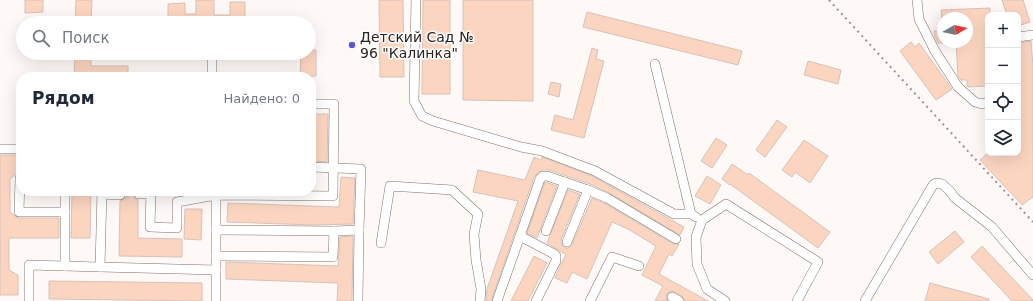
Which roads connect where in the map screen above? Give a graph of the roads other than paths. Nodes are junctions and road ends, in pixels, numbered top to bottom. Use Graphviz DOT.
graph roads {
  1 [pos="416,0"];
  2 [pos="917,0"];
  3 [pos="1033,35"];
  4 [pos="1021,37"];
  5 [pos="212,60"];
  6 [pos="655,64"];
  7 [pos="212,72"];
  8 [pos="985,103"];
  9 [pos="316,104"];
  10 [pos="0,149"];
  11 [pos="16,149"];
  12 [pos="316,168"];
  13 [pos="334,168"];
  14 [pos="565,182"];
  15 [pos="588,190"];
  16 [pos="19,196"];
  17 [pos="65,196"];
  18 [pos="102,196"];
  19 [pos="151,196"];
  20 [pos="203,196"];
  21 [pos="216,196"];
  22 [pos="316,196"];
  23 [pos="65,212"];
  24 [pos="691,214"];
  25 [pos="702,220"];
  26 [pos="216,230"];
  27 [pos="359,230"];
  28 [pos="334,231"];
  29 [pos="546,232"];
  30 [pos="520,236"];
  31 [pos="676,239"];
  32 [pos="567,242"];
  33 [pos="381,243"];
  34 [pos="216,256"];
  35 [pos="65,266"];
  36 [pos="100,266"];
  37 [pos="639,266"];
  38 [pos="216,270"];
  39 [pos="1033,275"];
  40 [pos="29,301"];
  41 [pos="216,301"];
  42 [pos="358,301"];
  43 [pos="480,301"];
  44 [pos="497,301"];
  45 [pos="536,301"];
  46 [pos="590,301"];
  47 [pos="725,301"];
  48 [pos="797,301"];
  49 [pos="865,301"];
  1 -- 24 [label="street"];
  2 -- 8 [label="street"];
  3 -- 4 [label="street"];
  5 -- 7 [label="street"];
  6 -- 24 [label="street"];
  9 -- 13 [label="street"];
  10 -- 11 [label="street"];
  12 -- 13 [label="street"];
  13 -- 22 [label="street"];
  13 -- 27 [label="street"];
  14 -- 15 [label="street"];
  14 -- 29 [label="street"];
  14 -- 30 [label="street"];
  15 -- 31 [label="street"];
  15 -- 32 [label="street"];
  16 -- 23 [label="street"];
  17 -- 23 [label="street"];
  18 -- 36 [label="street"];
  19 -- 20 [label="street"];
  21 -- 26 [label="street"];
  23 -- 35 [label="street"];
  24 -- 25 [label="street"];
  25 -- 47 [label="street"];
  25 -- 48 [label="street"];
  26 -- 28 [label="street"];
  26 -- 34 [label="street"];
  27 -- 28 [label="street"];
  27 -- 42 [label="street"];
  28 -- 34 [label="street"];
  30 -- 44 [label="street"];
  30 -- 45 [label="street"];
  33 -- 43 [label="street"];
  34 -- 38 [label="street"];
  35 -- 36 [label="street"];
  35 -- 40 [label="street"];
  36 -- 38 [label="street"];
  37 -- 46 [label="street"];
  38 -- 41 [label="street"];
  39 -- 49 [label="street"];
}
